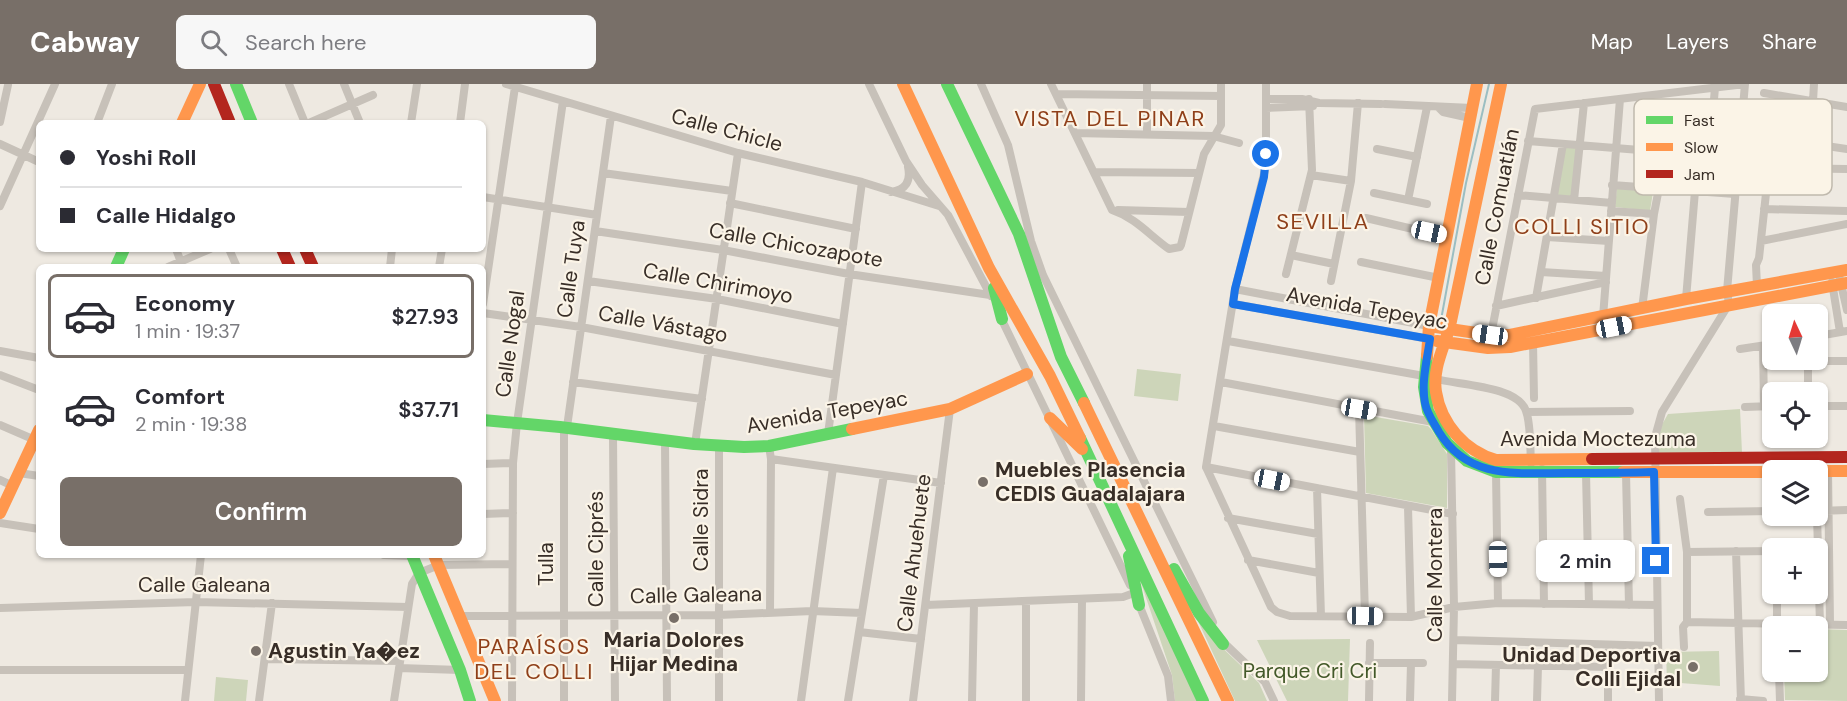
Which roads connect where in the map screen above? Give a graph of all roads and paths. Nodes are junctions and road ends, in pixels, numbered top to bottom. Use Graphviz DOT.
graph roads {
  1 [pos="55,84"];
  2 [pos="112,84"];
  3 [pos="200,84"];
  4 [pos="214,84"];
  5 [pos="236,84"];
  6 [pos="289,84"];
  7 [pos="344,84"];
  8 [pos="417,84"];
  9 [pos="465,84"];
  10 [pos="869,84"];
  11 [pos="894,84"];
  12 [pos="903,84"];
  13 [pos="947,84"];
  14 [pos="981,84"];
  15 [pos="1051,84"];
  16 [pos="1147,84"];
  17 [pos="1221,84"];
  18 [pos="1266,84"];
  19 [pos="1477,84"];
  20 [pos="1501,84"];
  21 [pos="1745,84"];
  22 [pos="1775,84"];
  23 [pos="8,85"];
  24 [pos="511,85"];
  25 [pos="1715,88"];
  26 [pos="1764,93"];
  27 [pos="1056,94"];
  28 [pos="373,95"];
  29 [pos="1147,95"];
  30 [pos="1775,95"];
  31 [pos="1221,96"];
  32 [pos="1620,99"];
  33 [pos="1714,99"];
  34 [pos="1744,99"];
  35 [pos="1801,99"];
  36 [pos="563,101"];
  37 [pos="1310,103"];
  38 [pos="1358,103"];
  39 [pos="1584,103"];
  40 [pos="352,104"];
  41 [pos="1266,104"];
  42 [pos="1832,104"];
  43 [pos="1427,106"];
  44 [pos="1847,107"];
  45 [pos="1471,113"];
  46 [pos="611,116"];
  47 [pos="39,120"];
  48 [pos="98,120"];
  49 [pos="183,120"];
  50 [pos="229,120"];
  51 [pos="251,120"];
  52 [pos="306,120"];
  53 [pos="314,120"];
  54 [pos="359,120"];
  55 [pos="411,120"];
  56 [pos="459,120"];
  57 [pos="0,122"];
  58 [pos="36,128"];
  59 [pos="1075,133"];
  60 [pos="1147,134"];
  61 [pos="926,136"];
  62 [pos="1213,136"];
  63 [pos="1528,141"];
  64 [pos="1239,143"];
  65 [pos="0,144"];
  66 [pos="1563,144"];
  67 [pos="1580,146"];
  68 [pos="1832,147"];
  69 [pos="1616,148"];
  70 [pos="1377,149"];
  71 [pos="1634,149"];
  72 [pos="1847,149"];
  73 [pos="738,153"];
  74 [pos="24,155"];
  75 [pos="1417,157"];
  76 [pos="36,161"];
  77 [pos="906,161"];
  78 [pos="1832,169"];
  79 [pos="1847,169"];
  80 [pos="1094,172"];
  81 [pos="603,173"];
  82 [pos="1199,173"];
  83 [pos="1311,175"];
  84 [pos="1351,181"];
  85 [pos="862,182"];
  86 [pos="1612,184"];
  87 [pos="1634,186"];
  88 [pos="732,191"];
  89 [pos="891,192"];
  90 [pos="1374,193"];
  91 [pos="1518,195"];
  92 [pos="1659,195"];
  93 [pos="1695,195"];
  94 [pos="1736,195"];
  95 [pos="1766,195"];
  96 [pos="486,198"];
  97 [pos="1554,199"];
  98 [pos="498,200"];
  99 [pos="1408,200"];
  100 [pos="1574,200"];
  101 [pos="730,203"];
  102 [pos="1427,204"];
  103 [pos="0,206"];
  104 [pos="548,207"];
  105 [pos="940,207"];
  106 [pos="1612,207"];
  107 [pos="1764,209"];
  108 [pos="1112,210"];
  109 [pos="1847,211"];
  110 [pos="1189,212"];
  111 [pos="1654,212"];
  112 [pos="597,215"];
  113 [pos="1366,218"];
  114 [pos="1847,224"];
  115 [pos="856,229"];
  116 [pos="595,231"];
  117 [pos="1447,237"];
  118 [pos="1547,237"];
  119 [pos="1609,241"];
  120 [pos="1761,242"];
  121 [pos="723,250"];
  122 [pos="204,252"];
  123 [pos="1291,255"];
  124 [pos="1361,262"];
  125 [pos="182,264"];
  126 [pos="1334,264"];
  127 [pos="989,268"];
  128 [pos="1541,272"];
  129 [pos="849,274"];
  130 [pos="1286,274"];
  131 [pos="1438,278"];
  132 [pos="1839,278"];
  133 [pos="1606,279"];
  134 [pos="588,281"];
  135 [pos="1331,281"];
  136 [pos="486,283"];
  137 [pos="1759,286"];
  138 [pos="1235,289"];
  139 [pos="1727,291"];
  140 [pos="990,295"];
  141 [pos="717,298"];
  142 [pos="1536,298"];
  143 [pos="1686,299"];
  144 [pos="1233,304"];
  145 [pos="1729,304"];
  146 [pos="1496,306"];
  147 [pos="1642,309"];
  148 [pos="1847,310"];
  149 [pos="486,313"];
  150 [pos="1603,317"];
  151 [pos="1002,319"];
  152 [pos="1843,319"];
  153 [pos="532,320"];
  154 [pos="843,324"];
  155 [pos="1429,326"];
  156 [pos="581,327"];
  157 [pos="1449,330"];
  158 [pos="1568,330"];
  159 [pos="1844,332"];
  160 [pos="1828,334"];
  161 [pos="1430,339"];
  162 [pos="1227,341"];
  163 [pos="1443,342"];
  164 [pos="1489,342"];
  165 [pos="1533,342"];
  166 [pos="1762,346"];
  167 [pos="1740,349"];
  168 [pos="0,351"];
  169 [pos="709,351"];
  170 [pos="36,357"];
  171 [pos="1828,361"];
  172 [pos="1847,361"];
  173 [pos="1027,374"];
  174 [pos="0,375"];
  175 [pos="836,375"];
  176 [pos="1430,378"];
  177 [pos="573,382"];
  178 [pos="1221,382"];
  179 [pos="36,389"];
  180 [pos="1534,398"];
  181 [pos="702,399"];
  182 [pos="1762,406"];
  183 [pos="1828,406"];
  184 [pos="1847,406"];
  185 [pos="1745,407"];
  186 [pos="950,409"];
  187 [pos="1359,409"];
  188 [pos="1630,411"];
  189 [pos="1527,412"];
  190 [pos="1050,418"];
  191 [pos="486,420"];
  192 [pos="1433,422"];
  193 [pos="517,423"];
  194 [pos="0,425"];
  195 [pos="1214,426"];
  196 [pos="565,427"];
  197 [pos="613,434"];
  198 [pos="828,434"];
  199 [pos="36,435"];
  200 [pos="36,437"];
  201 [pos="665,441"];
  202 [pos="695,444"];
  203 [pos="719,446"];
  204 [pos="769,446"];
  205 [pos="1451,450"];
  206 [pos="1360,452"];
  207 [pos="1089,456"];
  208 [pos="1847,457"];
  209 [pos="771,459"];
  210 [pos="1654,459"];
  211 [pos="1536,460"];
  212 [pos="513,463"];
  213 [pos="486,464"];
  214 [pos="1206,467"];
  215 [pos="833,468"];
  216 [pos="1828,471"];
  217 [pos="1847,471"];
  218 [pos="1496,472"];
  219 [pos="1626,472"];
  220 [pos="1654,472"];
  221 [pos="1762,472"];
  222 [pos="19,473"];
  223 [pos="1536,473"];
  224 [pos="1586,473"];
  225 [pos="884,475"];
  226 [pos="36,476"];
  227 [pos="0,480"];
  228 [pos="941,483"];
  229 [pos="13,486"];
  230 [pos="1317,488"];
  231 [pos="1362,496"];
  232 [pos="1680,499"];
  233 [pos="1408,507"];
  234 [pos="1828,510"];
  235 [pos="1847,510"];
  236 [pos="1762,511"];
  237 [pos="1708,512"];
  238 [pos="0,513"];
  239 [pos="513,513"];
  240 [pos="486,514"];
  241 [pos="1453,514"];
  242 [pos="1228,518"];
  243 [pos="1140,520"];
  244 [pos="0,523"];
  245 [pos="36,529"];
  246 [pos="1124,532"];
  247 [pos="1318,534"];
  248 [pos="1829,550"];
  249 [pos="1736,551"];
  250 [pos="1762,551"];
  251 [pos="1687,552"];
  252 [pos="201,558"];
  253 [pos="413,558"];
  254 [pos="436,560"];
  255 [pos="1248,560"];
  256 [pos="512,564"];
  257 [pos="419,573"];
  258 [pos="1319,573"];
  259 [pos="1082,599"];
  260 [pos="1136,599"];
  261 [pos="1026,601"];
  262 [pos="196,602"];
  263 [pos="272,603"];
  264 [pos="1498,603"];
  265 [pos="1544,603"];
  266 [pos="974,604"];
  267 [pos="1589,604"];
  268 [pos="926,605"];
  269 [pos="1629,605"];
  270 [pos="1657,605"];
  271 [pos="408,607"];
  272 [pos="1454,607"];
  273 [pos="0,608"];
  274 [pos="812,611"];
  275 [pos="771,612"];
  276 [pos="862,613"];
  277 [pos="614,615"];
  278 [pos="666,615"];
  279 [pos="718,615"];
  280 [pos="460,616"];
  281 [pos="512,616"];
  282 [pos="564,616"];
  283 [pos="1321,616"];
  284 [pos="1365,616"];
  285 [pos="1411,617"];
  286 [pos="1687,622"];
  287 [pos="1738,623"];
  288 [pos="1762,624"];
  289 [pos="1830,624"];
  290 [pos="1847,625"];
  291 [pos="859,632"];
  292 [pos="921,639"];
  293 [pos="1454,640"];
  294 [pos="1370,643"];
  295 [pos="1223,644"];
  296 [pos="1658,646"];
  297 [pos="1684,647"];
  298 [pos="1608,652"];
  299 [pos="265,659"];
  300 [pos="1370,663"];
  301 [pos="1411,663"];
  302 [pos="1423,663"];
  303 [pos="400,664"];
  304 [pos="1453,664"];
  305 [pos="1496,665"];
  306 [pos="1538,666"];
  307 [pos="1608,667"];
  308 [pos="0,670"];
  309 [pos="188,670"];
  310 [pos="460,670"];
  311 [pos="1779,682"];
  312 [pos="1740,700"];
  313 [pos="184,701"];
  314 [pos="259,701"];
  315 [pos="394,701"];
  316 [pos="470,701"];
  317 [pos="495,701"];
  318 [pos="512,701"];
  319 [pos="564,701"];
  320 [pos="615,701"];
  321 [pos="667,701"];
  322 [pos="719,701"];
  323 [pos="801,701"];
  324 [pos="848,701"];
  325 [pos="913,701"];
  326 [pos="972,701"];
  327 [pos="1026,701"];
  328 [pos="1080,701"];
  329 [pos="1171,701"];
  330 [pos="1203,701"];
  331 [pos="1228,701"];
  332 [pos="1274,701"];
  333 [pos="1369,701"];
  334 [pos="1410,701"];
  335 [pos="1452,701"];
  336 [pos="1495,701"];
  337 [pos="1537,701"];
  338 [pos="1608,701"];
  339 [pos="1659,701"];
  340 [pos="1763,701"];
  341 [pos="1780,701"];
  1 -- 47 [label="street"];
  2 -- 48 [label="street"];
  3 -- 49 [label="main road"];
  4 -- 50 [label="main road"];
  5 -- 51 [label="main road"];
  6 -- 52 [label="street"];
  7 -- 40 [label="street"];
  8 -- 55 [label="street"];
  9 -- 56 [label="street"];
  10 -- 77 [label="street"];
  11 -- 61 [label="main road"];
  12 -- 61 [label="main road"];
  13 -- 243 [label="main road"];
  14 -- 295 [label="street"];
  15 -- 27 [label="street"];
  16 -- 29 [label="street"];
  17 -- 31 [label="street"];
  18 -- 41 [label="street"];
  19 -- 45 [label="main road, Avenida Moctezuma"];
  20 -- 157 [label="main road, Avenida Moctezuma"];
  21 -- 25 [label="street"];
  21 -- 34 [label="street"];
  22 -- 30 [label="street"];
  23 -- 57 [label="street"];
  24 -- 36 [label="street, Calle Chicle"];
  24 -- 98 [label="street"];
  25 -- 32 [label="street"];
  25 -- 33 [label="street"];
  26 -- 30 [label="street"];
  27 -- 29 [label="street"];
  27 -- 59 [label="street"];
  28 -- 40 [label="street"];
  29 -- 31 [label="street"];
  29 -- 60 [label="street"];
  30 -- 35 [label="street"];
  31 -- 62 [label="street"];
  32 -- 39 [label="street"];
  32 -- 69 [label="street"];
  36 -- 46 [label="street, Calle Chicle"];
  36 -- 104 [label="street, Calle Nogal"];
  37 -- 38 [label="street"];
  37 -- 41 [label="street"];
  37 -- 83 [label="street"];
  38 -- 43 [label="street"];
  38 -- 84 [label="street"];
  39 -- 63 [label="street, Calle Comuatlán"];
  39 -- 67 [label="street"];
  40 -- 53 [label="street"];
  40 -- 54 [label="street"];
  41 -- 138 [label="street"];
  42 -- 44 [label="street"];
  43 -- 45 [label="street"];
  43 -- 75 [label="street"];
  45 -- 117 [label="main road, Avenida Moctezuma"];
  46 -- 73 [label="street, Calle Chicle"];
  46 -- 81 [label="street, Calle Tuya"];
  58 -- 74 [label="street"];
  59 -- 60 [label="street"];
  59 -- 80 [label="street"];
  60 -- 62 [label="street"];
  61 -- 127 [label="main road"];
  62 -- 64 [label="street"];
  62 -- 82 [label="street"];
  63 -- 66 [label="street"];
  63 -- 91 [label="street, Calle Comuatlán"];
  65 -- 74 [label="street"];
  66 -- 67 [label="street"];
  66 -- 97 [label="street"];
  67 -- 69 [label="street"];
  67 -- 100 [label="street"];
  68 -- 72 [label="street"];
  69 -- 71 [label="street"];
  69 -- 86 [label="street"];
  70 -- 75 [label="street"];
  73 -- 85 [label="street, Calle Chicle"];
  73 -- 88 [label="street, Calle Sidra"];
  74 -- 76 [label="street"];
  74 -- 103 [label="street"];
  75 -- 99 [label="street"];
  77 -- 89 [label="street"];
  77 -- 105 [label="street"];
  78 -- 79 [label="street"];
  80 -- 82 [label="street"];
  80 -- 108 [label="street"];
  81 -- 88 [label="street"];
  81 -- 112 [label="street, Calle Tuya"];
  82 -- 110 [label="street"];
  83 -- 84 [label="street"];
  83 -- 123 [label="street"];
  84 -- 126 [label="street"];
  85 -- 89 [label="street, Calle Chicle"];
  85 -- 115 [label="street"];
  86 -- 87 [label="street"];
  86 -- 106 [label="street"];
  88 -- 101 [label="street, Calle Sidra"];
  89 -- 105 [label="street, Calle Chicle"];
  90 -- 99 [label="street"];
  91 -- 97 [label="street"];
  91 -- 146 [label="street, Calle Comuatlán"];
  92 -- 111 [label="street"];
  93 -- 143 [label="street"];
  94 -- 139 [label="street"];
  95 -- 107 [label="street"];
  96 -- 98 [label="street"];
  97 -- 100 [label="street"];
  97 -- 118 [label="street"];
  98 -- 104 [label="street"];
  98 -- 136 [label="street"];
  99 -- 102 [label="street"];
  100 -- 106 [label="street"];
  101 -- 115 [label="street"];
  101 -- 121 [label="street, Calle Sidra"];
  104 -- 112 [label="street"];
  104 -- 153 [label="street, Calle Nogal"];
  105 -- 140 [label="street"];
  106 -- 111 [label="street"];
  106 -- 119 [label="street"];
  107 -- 109 [label="street"];
  107 -- 120 [label="street"];
  108 -- 110 [label="street"];
  108 -- 110 [label="street"];
  111 -- 147 [label="street"];
  112 -- 116 [label="street, Calle Tuya"];
  113 -- 117 [label="street"];
  114 -- 120 [label="street"];
  115 -- 129 [label="street"];
  116 -- 121 [label="street, Calle Chicozapote"];
  116 -- 134 [label="street, Calle Tuya"];
  117 -- 131 [label="main road, Avenida Moctezuma"];
  118 -- 119 [label="street"];
  118 -- 128 [label="street"];
  119 -- 133 [label="street"];
  120 -- 137 [label="street"];
  121 -- 129 [label="street, Calle Chicozapote"];
  121 -- 141 [label="street, Calle Sidra"];
  122 -- 125 [label="street"];
  123 -- 126 [label="street"];
  123 -- 130 [label="street"];
  124 -- 131 [label="street"];
  126 -- 135 [label="street"];
  127 -- 151 [label="main road"];
  127 -- 207 [label="main road"];
  128 -- 133 [label="street"];
  128 -- 142 [label="street"];
  129 -- 140 [label="street, Calle Chicozapote"];
  129 -- 154 [label="street"];
  131 -- 155 [label="main road, Avenida Moctezuma"];
  132 -- 137 [label="main road, Avenida Tepeyac"];
  132 -- 145 [label="main road, Avenida Tepeyac"];
  132 -- 148 [label="street"];
  132 -- 152 [label="street"];
  133 -- 142 [label="street"];
  133 -- 150 [label="street"];
  134 -- 141 [label="street, Calle Chirimoyo"];
  134 -- 156 [label="street, Calle Tuya"];
  137 -- 139 [label="main road, Avenida Tepeyac"];
  138 -- 144 [label="street"];
  138 -- 155 [label="street, Avenida Tepeyac"];
  139 -- 143 [label="main road, Avenida Tepeyac"];
  139 -- 145 [label="street"];
  140 -- 151 [label="street"];
  141 -- 154 [label="street, Calle Chirimoyo"];
  141 -- 169 [label="street, Calle Sidra"];
  142 -- 146 [label="street"];
  143 -- 147 [label="main road, Avenida Tepeyac"];
  144 -- 161 [label="street, Avenida Tepeyac"];
  144 -- 162 [label="street"];
  145 -- 158 [label="main road, Avenida Tepeyac"];
  145 -- 210 [label="street"];
  146 -- 164 [label="street, Calle Comuatlán"];
  147 -- 150 [label="main road, Avenida Tepeyac"];
  149 -- 153 [label="street, Calle Vástago"];
  150 -- 158 [label="main road, Avenida Tepeyac"];
  151 -- 173 [label="street"];
  152 -- 159 [label="street"];
  153 -- 156 [label="street, Calle Vástago"];
  153 -- 193 [label="street, Calle Nogal"];
  154 -- 175 [label="street"];
  155 -- 157 [label="main road, Avenida Tepeyac"];
  155 -- 161 [label="main road, Avenida Moctezuma"];
  156 -- 169 [label="street, Calle Vástago"];
  156 -- 177 [label="street, Calle Tuya"];
  157 -- 163 [label="main road, Avenida Moctezuma"];
  157 -- 164 [label="main road, Avenida Tepeyac"];
  158 -- 164 [label="main road, Avenida Tepeyac"];
  158 -- 165 [label="main road, Avenida Tepeyac"];
  159 -- 160 [label="street"];
  161 -- 163 [label="main road, Avenida Tepeyac"];
  161 -- 176 [label="main road, Avenida Moctezuma"];
  162 -- 176 [label="street"];
  162 -- 178 [label="street"];
  163 -- 164 [label="main road, Avenida Tepeyac"];
  163 -- 176 [label="main road, Avenida Moctezuma"];
  164 -- 165 [label="main road, Avenida Tepeyac"];
  165 -- 180 [label="street"];
  166 -- 167 [label="street"];
  168 -- 170 [label="street"];
  169 -- 175 [label="street, Calle Vástago"];
  169 -- 181 [label="street, Calle Sidra"];
  171 -- 172 [label="street"];
  173 -- 186 [label="main road, Avenida Tepeyac"];
  173 -- 190 [label="street"];
  174 -- 179 [label="street"];
  175 -- 198 [label="street"];
  176 -- 189 [label="street"];
  176 -- 192 [label="main road, Avenida Moctezuma"];
  176 -- 211 [label="main road, Avenida Moctezuma"];
  177 -- 181 [label="street"];
  177 -- 196 [label="street, Calle Tuya"];
  178 -- 187 [label="street"];
  178 -- 195 [label="street"];
  181 -- 202 [label="street, Calle Sidra"];
  182 -- 185 [label="street"];
  183 -- 184 [label="street"];
  186 -- 198 [label="main road, Avenida Tepeyac"];
  186 -- 228 [label="street, Calle Ahuehuete"];
  187 -- 192 [label="street"];
  187 -- 206 [label="street"];
  188 -- 189 [label="street"];
  189 -- 211 [label="street"];
  190 -- 207 [label="main road"];
  190 -- 260 [label="street"];
  191 -- 193 [label="main road, Avenida Tepeyac"];
  192 -- 205 [label="main road, Avenida Moctezuma"];
  193 -- 196 [label="main road, Avenida Tepeyac"];
  193 -- 212 [label="street, Calle Nogal"];
  194 -- 199 [label="street"];
  195 -- 206 [label="street"];
  195 -- 214 [label="street"];
  196 -- 197 [label="main road, Avenida Tepeyac"];
  196 -- 282 [label="street, Tulla"];
  197 -- 201 [label="main road, Avenida Tepeyac"];
  197 -- 277 [label="street, Calle Ciprés"];
  198 -- 204 [label="main road, Avenida Tepeyac"];
  200 -- 222 [label="main road"];
  201 -- 202 [label="main road, Avenida Tepeyac"];
  201 -- 278 [label="street"];
  202 -- 203 [label="main road, Avenida Tepeyac"];
  203 -- 204 [label="main road, Avenida Tepeyac"];
  203 -- 279 [label="street, Calle Sidra"];
  204 -- 209 [label="street"];
  205 -- 218 [label="main road, Avenida Moctezuma"];
  205 -- 241 [label="street, Calle Montera"];
  206 -- 231 [label="street"];
  207 -- 246 [label="main road"];
  208 -- 210 [label="main road, Avenida Moctezuma"];
  209 -- 215 [label="street"];
  209 -- 275 [label="street"];
  210 -- 211 [label="main road, Avenida Moctezuma"];
  210 -- 220 [label="street"];
  211 -- 223 [label="street"];
  212 -- 213 [label="street"];
  212 -- 239 [label="street, Calle Nogal"];
  214 -- 230 [label="street"];
  214 -- 242 [label="street"];
  215 -- 225 [label="street"];
  215 -- 274 [label="street"];
  216 -- 217 [label="main road"];
  218 -- 223 [label="main road, Avenida Moctezuma"];
  218 -- 264 [label="street"];
  219 -- 220 [label="main road, Avenida Moctezuma"];
  219 -- 224 [label="main road, Avenida Moctezuma"];
  219 -- 269 [label="street"];
  220 -- 221 [label="main road, Avenida Moctezuma"];
  220 -- 270 [label="street"];
  222 -- 226 [label="street"];
  222 -- 229 [label="main road"];
  223 -- 224 [label="main road, Avenida Moctezuma"];
  223 -- 265 [label="street"];
  224 -- 267 [label="street"];
  225 -- 228 [label="street"];
  225 -- 276 [label="street"];
  227 -- 229 [label="street"];
  228 -- 268 [label="street, Calle Ahuehuete"];
  229 -- 238 [label="main road"];
  230 -- 231 [label="street"];
  230 -- 247 [label="street"];
  231 -- 233 [label="street"];
  231 -- 284 [label="street"];
  232 -- 251 [label="street"];
  233 -- 241 [label="street"];
  233 -- 285 [label="street"];
  234 -- 235 [label="street"];
  234 -- 248 [label="street"];
  236 -- 237 [label="street"];
  239 -- 240 [label="street"];
  239 -- 256 [label="street, Calle Nogal"];
  241 -- 272 [label="street, Calle Montera"];
  242 -- 247 [label="street"];
  242 -- 255 [label="street"];
  243 -- 295 [label="main road"];
  243 -- 331 [label="main road"];
  244 -- 245 [label="street"];
  246 -- 260 [label="main road"];
  246 -- 330 [label="main road"];
  247 -- 258 [label="street"];
  248 -- 289 [label="street"];
  249 -- 250 [label="street"];
  249 -- 251 [label="street"];
  249 -- 287 [label="street"];
  251 -- 286 [label="street"];
  252 -- 262 [label="street"];
  253 -- 257 [label="main road"];
  254 -- 256 [label="street"];
  254 -- 257 [label="street"];
  254 -- 280 [label="main road"];
  255 -- 258 [label="street"];
  255 -- 283 [label="street"];
  256 -- 281 [label="street, Calle Nogal"];
  257 -- 271 [label="street"];
  257 -- 310 [label="main road"];
  258 -- 283 [label="street"];
  259 -- 260 [label="street"];
  259 -- 261 [label="street"];
  259 -- 328 [label="street"];
  260 -- 329 [label="street"];
  261 -- 266 [label="street"];
  261 -- 327 [label="street"];
  262 -- 263 [label="street, Calle Galeana"];
  262 -- 273 [label="street, Calle Galeana"];
  262 -- 309 [label="street"];
  263 -- 271 [label="street, Calle Galeana"];
  263 -- 299 [label="street"];
  264 -- 265 [label="street"];
  264 -- 272 [label="street"];
  265 -- 267 [label="street"];
  266 -- 268 [label="street"];
  266 -- 326 [label="street"];
  267 -- 269 [label="street"];
  268 -- 292 [label="street, Calle Ahuehuete"];
  269 -- 270 [label="street"];
  270 -- 296 [label="street"];
  271 -- 303 [label="street"];
  272 -- 285 [label="street"];
  272 -- 293 [label="street, Calle Montera"];
  274 -- 275 [label="street, Calle Galeana"];
  274 -- 276 [label="street, Calle Galeana"];
  274 -- 323 [label="street"];
  275 -- 279 [label="street, Calle Galeana"];
  276 -- 291 [label="street"];
  277 -- 278 [label="street, Calle Galeana"];
  277 -- 282 [label="street, Calle Galeana"];
  277 -- 320 [label="street, Calle Ciprés"];
  278 -- 279 [label="street, Calle Galeana"];
  278 -- 321 [label="street"];
  279 -- 322 [label="street, Calle Sidra"];
  280 -- 281 [label="street, Calle Galeana"];
  280 -- 317 [label="main road"];
  281 -- 282 [label="street, Calle Galeana"];
  281 -- 318 [label="street, Calle Nogal"];
  282 -- 319 [label="street, Tulla"];
  283 -- 284 [label="street"];
  284 -- 285 [label="street"];
  286 -- 287 [label="street"];
  286 -- 297 [label="street"];
  287 -- 288 [label="street"];
  287 -- 312 [label="street"];
  289 -- 290 [label="street"];
  291 -- 292 [label="street"];
  291 -- 324 [label="street"];
  292 -- 325 [label="street, Calle Ahuehuete"];
  293 -- 296 [label="street"];
  293 -- 304 [label="street, Calle Montera"];
  294 -- 300 [label="street"];
  295 -- 332 [label="street"];
  296 -- 339 [label="street"];
  298 -- 307 [label="street"];
  299 -- 303 [label="street"];
  299 -- 314 [label="street"];
  300 -- 301 [label="street"];
  300 -- 333 [label="street"];
  301 -- 302 [label="street"];
  301 -- 334 [label="street"];
  303 -- 310 [label="street"];
  303 -- 315 [label="street"];
  304 -- 305 [label="street"];
  304 -- 335 [label="street, Calle Montera"];
  305 -- 306 [label="street"];
  305 -- 336 [label="street"];
  306 -- 307 [label="street"];
  306 -- 337 [label="street"];
  307 -- 338 [label="street"];
  308 -- 309 [label="street"];
  309 -- 313 [label="street"];
  310 -- 316 [label="main road"];
  311 -- 341 [label="street"];
  312 -- 340 [label="street"];
}
